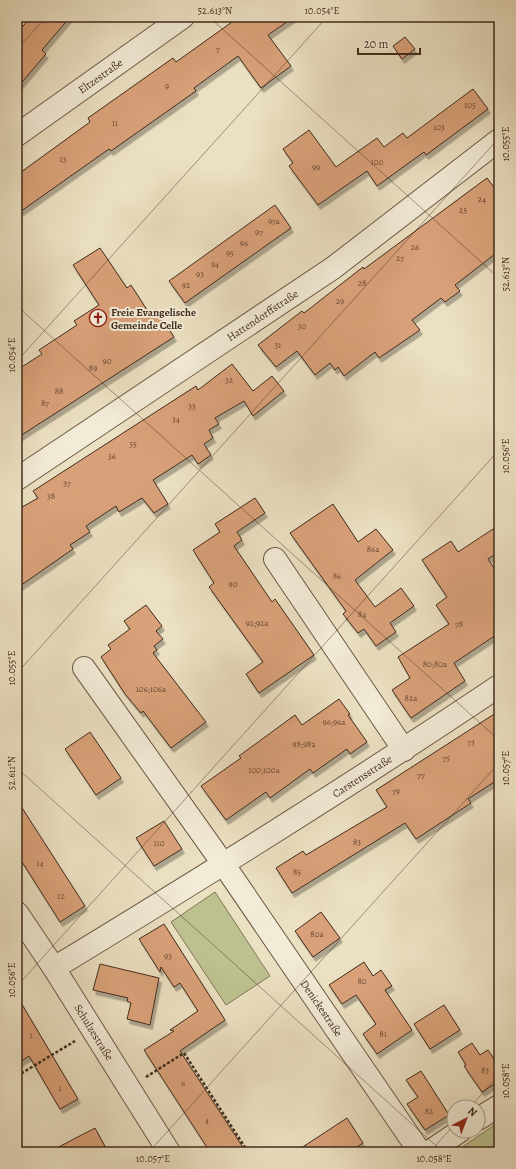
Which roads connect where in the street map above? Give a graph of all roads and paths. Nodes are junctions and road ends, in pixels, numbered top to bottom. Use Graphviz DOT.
graph roads {
  1 [pos="184,17"];
  2 [pos="17,134"];
  3 [pos="499,140"];
  4 [pos="17,479"];
  5 [pos="275,559"];
  6 [pos="84,668"];
  7 [pos="499,686"];
  8 [pos="404,750"];
  9 [pos="224,865"];
  10 [pos="17,913"];
  11 [pos="54,968"];
  12 [pos="93,1030"];
  13 [pos="17,1076"];
  14 [pos="129,1087"];
  15 [pos="499,1106"];
  16 [pos="486,1114"];
  17 [pos="448,1139"];
  18 [pos="169,1152"];
  19 [pos="248,1152"];
  20 [pos="420,1152"];
  21 [pos="428,1152"];
  1 -- 2 [label="street, Eltzestraße"];
  3 -- 4 [label="street, Hattendorffstraße"];
  5 -- 8 [label="street"];
  6 -- 9 [label="street"];
  7 -- 8 [label="street, Carstensstraße"];
  8 -- 9 [label="street, Carstensstraße"];
  9 -- 11 [label="street, Carstensstraße"];
  9 -- 20 [label="street, Denickestraße"];
  10 -- 11 [label="street, Schulzestraße"];
  11 -- 12 [label="street, Schulzestraße"];
  12 -- 13 [label="path"];
  12 -- 14 [label="street, Schulzestraße"];
  14 -- 18 [label="street, Schulzestraße"];
  14 -- 19 [label="path"];
  15 -- 16 [label="street"];
  17 -- 21 [label="street"];
}
